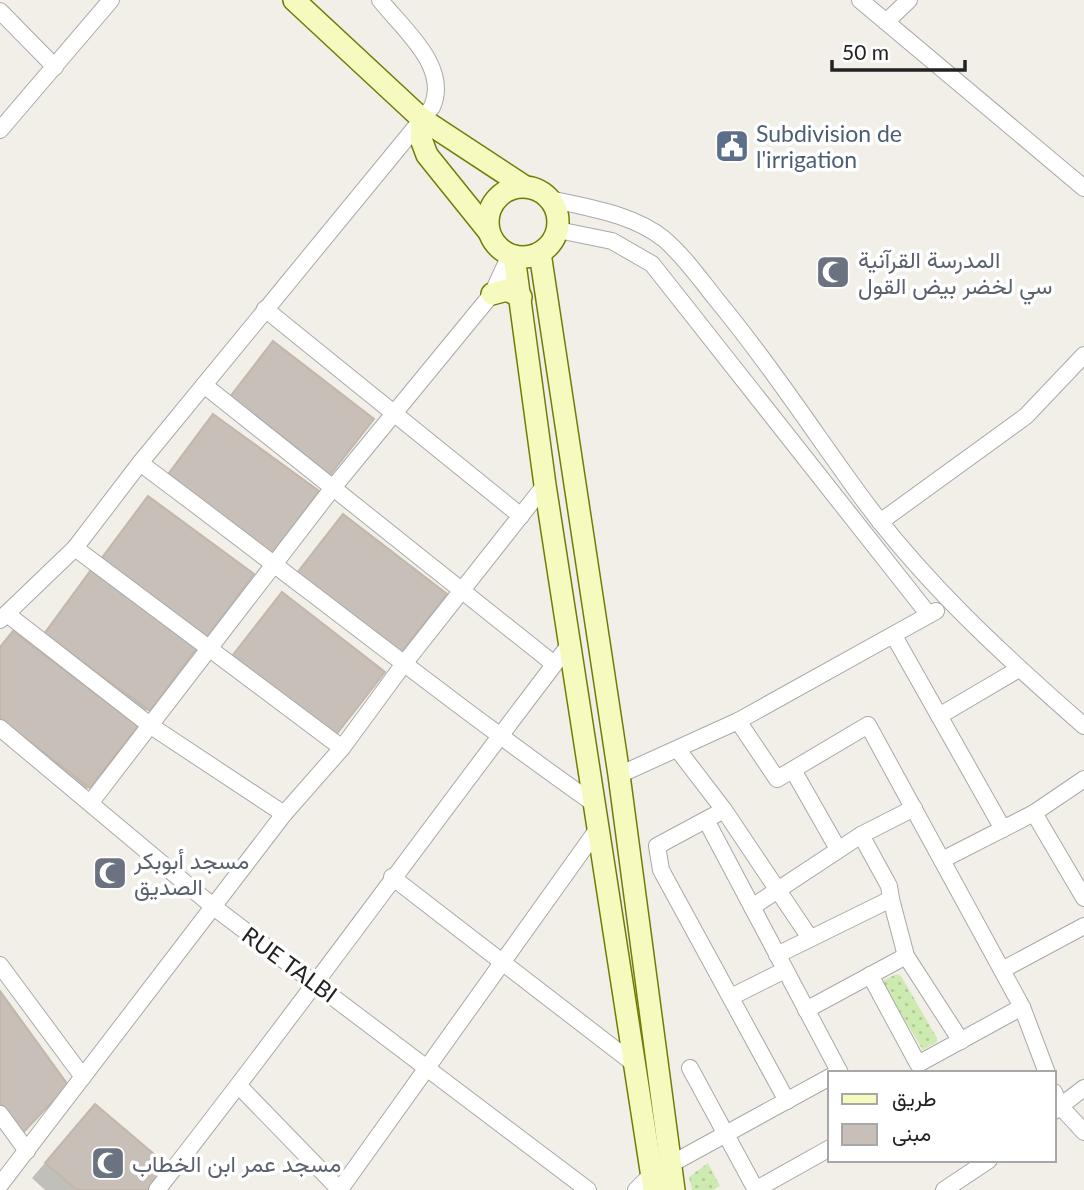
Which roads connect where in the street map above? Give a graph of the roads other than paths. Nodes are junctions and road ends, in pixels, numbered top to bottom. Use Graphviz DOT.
graph roads {
  1 [pos="111,0"];
  2 [pos="294,0"];
  3 [pos="380,0"];
  4 [pos="860,0"];
  5 [pos="909,0"];
  6 [pos="0,11"];
  7 [pos="886,22"];
  8 [pos="55,67"];
  9 [pos="422,119"];
  10 [pos="0,130"];
  11 [pos="524,186"];
  12 [pos="1084,188"];
  13 [pos="551,199"];
  14 [pos="558,230"];
  15 [pos="489,232"];
  16 [pos="540,253"];
  17 [pos="512,256"];
  18 [pos="492,294"];
  19 [pos="522,297"];
  20 [pos="265,309"];
  21 [pos="1084,355"];
  22 [pos="204,385"];
  23 [pos="394,411"];
  24 [pos="140,463"];
  25 [pos="545,485"];
  26 [pos="332,489"];
  27 [pos="521,516"];
  28 [pos="880,522"];
  29 [pos="75,548"];
  30 [pos="275,563"];
  31 [pos="461,591"];
  32 [pos="950,603"];
  33 [pos="929,615"];
  34 [pos="4,617"];
  35 [pos="894,636"];
  36 [pos="570,644"];
  37 [pos="211,648"];
  38 [pos="554,664"];
  39 [pos="402,665"];
  40 [pos="1019,669"];
  41 [pos="939,716"];
  42 [pos="738,721"];
  43 [pos="151,726"];
  44 [pos="1084,726"];
  45 [pos="0,728"];
  46 [pos="499,737"];
  47 [pos="342,748"];
  48 [pos="678,750"];
  49 [pos="793,770"];
  50 [pos="619,775"];
  51 [pos="1084,779"];
  52 [pos="91,802"];
  53 [pos="593,803"];
  54 [pos="914,808"];
  55 [pos="724,810"];
  56 [pos="1034,813"];
  57 [pos="284,814"];
  58 [pos="706,820"];
  59 [pos="1003,829"];
  60 [pos="597,830"];
  61 [pos="861,835"];
  62 [pos="838,849"];
  63 [pos="942,860"];
  64 [pos="392,877"];
  65 [pos="777,888"];
  66 [pos="1084,898"];
  67 [pos="891,899"];
  68 [pos="752,907"];
  69 [pos="215,908"];
  70 [pos="1084,926"];
  71 [pos="810,938"];
  72 [pos="777,955"];
  73 [pos="906,956"];
  74 [pos="503,963"];
  75 [pos="0,965"];
  76 [pos="785,970"];
  77 [pos="1002,970"];
  78 [pos="870,975"];
  79 [pos="316,982"];
  80 [pos="731,998"];
  81 [pos="1022,1007"];
  82 [pos="806,1010"];
  83 [pos="961,1041"];
  84 [pos="633,1063"];
  85 [pos="429,1068"];
  86 [pos="690,1068"];
  87 [pos="838,1071"];
  88 [pos="1046,1071"];
  89 [pos="83,1077"];
  90 [pos="828,1078"];
  91 [pos="239,1086"];
  92 [pos="1084,1088"];
  93 [pos="787,1101"];
  94 [pos="1056,1103"];
  95 [pos="0,1114"];
  96 [pos="1084,1132"];
  97 [pos="727,1136"];
  98 [pos="828,1149"];
  99 [pos="27,1151"];
  100 [pos="986,1162"];
  101 [pos="653,1180"];
  102 [pos="0,1185"];
  103 [pos="340,1189"];
  104 [pos="157,1190"];
  105 [pos="588,1190"];
  106 [pos="674,1190"];
  107 [pos="756,1190"];
  108 [pos="944,1190"];
  1 -- 8 [label="street"];
  2 -- 9 [label="street"];
  3 -- 9 [label="street"];
  4 -- 7 [label="street"];
  5 -- 7 [label="street"];
  6 -- 8 [label="street"];
  7 -- 12 [label="street"];
  8 -- 10 [label="street"];
  9 -- 11 [label="street"];
  9 -- 15 [label="street"];
  9 -- 20 [label="street"];
  11 -- 13 [label="street"];
  11 -- 15 [label="street"];
  13 -- 14 [label="street"];
  13 -- 28 [label="street"];
  14 -- 16 [label="street"];
  14 -- 33 [label="street"];
  15 -- 17 [label="street"];
  16 -- 17 [label="street"];
  16 -- 50 [label="street"];
  17 -- 18 [label="street"];
  17 -- 19 [label="street"];
  18 -- 19 [label="street"];
  18 -- 23 [label="street"];
  19 -- 25 [label="street"];
  20 -- 22 [label="street"];
  20 -- 23 [label="street"];
  21 -- 28 [label="street"];
  22 -- 24 [label="street"];
  22 -- 26 [label="street"];
  23 -- 26 [label="street"];
  23 -- 27 [label="street"];
  24 -- 29 [label="street"];
  24 -- 30 [label="street"];
  25 -- 27 [label="street"];
  25 -- 36 [label="street"];
  26 -- 30 [label="street"];
  26 -- 31 [label="street"];
  27 -- 31 [label="street"];
  28 -- 32 [label="street"];
  29 -- 34 [label="street"];
  29 -- 37 [label="street"];
  30 -- 37 [label="street"];
  30 -- 39 [label="street"];
  31 -- 38 [label="street"];
  31 -- 39 [label="street"];
  32 -- 33 [label="street"];
  32 -- 40 [label="street"];
  33 -- 35 [label="street"];
  34 -- 43 [label="street"];
  35 -- 41 [label="street"];
  35 -- 42 [label="street"];
  36 -- 38 [label="street"];
  36 -- 53 [label="street"];
  37 -- 43 [label="street"];
  37 -- 47 [label="street"];
  38 -- 46 [label="street"];
  39 -- 46 [label="street"];
  39 -- 47 [label="street"];
  40 -- 41 [label="street"];
  40 -- 44 [label="street"];
  41 -- 59 [label="street"];
  42 -- 48 [label="street"];
  42 -- 49 [label="street"];
  43 -- 52 [label="street"];
  43 -- 57 [label="street"];
  45 -- 52 [label="street, RUE TALBI"];
  46 -- 53 [label="street"];
  46 -- 64 [label="street"];
  47 -- 57 [label="street"];
  48 -- 50 [label="street"];
  48 -- 55 [label="street"];
  49 -- 54 [label="street"];
  49 -- 62 [label="street"];
  50 -- 101 [label="street"];
  51 -- 56 [label="street"];
  52 -- 69 [label="street, RUE TALBI"];
  53 -- 60 [label="street"];
  54 -- 61 [label="street"];
  54 -- 63 [label="street"];
  55 -- 58 [label="street"];
  55 -- 65 [label="street"];
  56 -- 59 [label="street"];
  56 -- 66 [label="street"];
  57 -- 69 [label="street"];
  58 -- 68 [label="street"];
  58 -- 80 [label="street"];
  59 -- 63 [label="street"];
  60 -- 74 [label="street"];
  60 -- 84 [label="street"];
  61 -- 62 [label="street"];
  61 -- 67 [label="street"];
  62 -- 65 [label="street"];
  63 -- 77 [label="street"];
  64 -- 74 [label="street"];
  64 -- 79 [label="street"];
  65 -- 68 [label="street"];
  65 -- 71 [label="street"];
  67 -- 71 [label="street"];
  67 -- 73 [label="street"];
  68 -- 72 [label="street"];
  69 -- 79 [label="street, RUE TALBI"];
  69 -- 89 [label="street"];
  70 -- 77 [label="street"];
  71 -- 72 [label="street"];
  72 -- 76 [label="street"];
  73 -- 78 [label="street"];
  73 -- 83 [label="street"];
  74 -- 84 [label="street"];
  74 -- 85 [label="street"];
  75 -- 89 [label="street"];
  76 -- 80 [label="street"];
  76 -- 82 [label="street"];
  77 -- 81 [label="street"];
  78 -- 82 [label="street"];
  78 -- 83 [label="street"];
  79 -- 85 [label="street, RUE TALBI"];
  79 -- 91 [label="street"];
  80 -- 93 [label="street"];
  81 -- 83 [label="street"];
  81 -- 88 [label="street"];
  82 -- 87 [label="street"];
  84 -- 101 [label="street"];
  85 -- 103 [label="street"];
  85 -- 105 [label="street, RUE TALBI"];
  86 -- 97 [label="street"];
  89 -- 99 [label="street"];
  90 -- 93 [label="street"];
  91 -- 103 [label="street"];
  91 -- 104 [label="street"];
  92 -- 94 [label="street"];
  93 -- 97 [label="street"];
  94 -- 96 [label="street"];
  95 -- 99 [label="street"];
  97 -- 101 [label="street"];
  97 -- 107 [label="street"];
  98 -- 107 [label="street"];
  99 -- 102 [label="street"];
  100 -- 108 [label="street"];
  101 -- 106 [label="street"];
}
